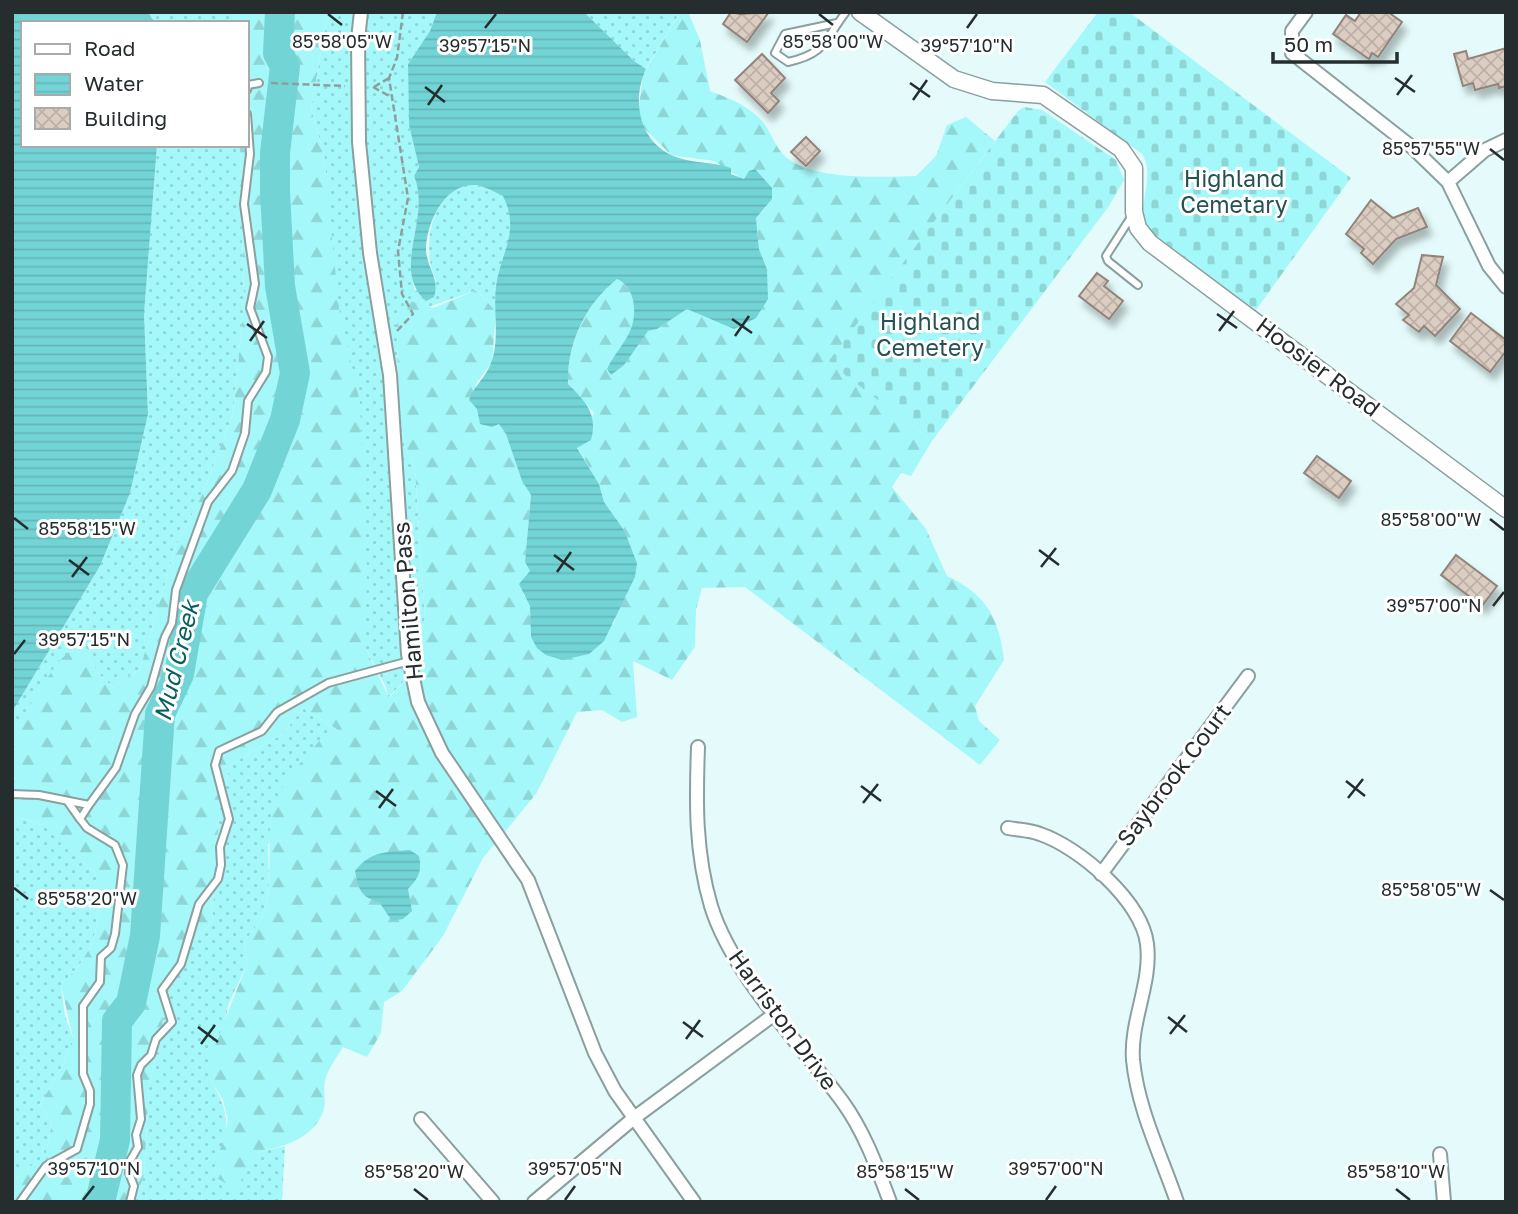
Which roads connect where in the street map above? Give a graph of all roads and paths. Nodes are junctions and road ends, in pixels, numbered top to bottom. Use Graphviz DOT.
graph roads {
  1 [pos="361,12"];
  2 [pos="403,12"];
  3 [pos="846,12"];
  4 [pos="860,12"];
  5 [pos="1306,12"];
  6 [pos="837,23"];
  7 [pos="389,78"];
  8 [pos="259,83"];
  9 [pos="304,84"];
  10 [pos="248,85"];
  11 [pos="374,87"];
  12 [pos="248,127"];
  13 [pos="1506,140"];
  14 [pos="1448,182"];
  15 [pos="1134,212"];
  16 [pos="1138,285"];
  17 [pos="1506,287"];
  18 [pos="383,335"];
  19 [pos="1506,509"];
  20 [pos="409,661"];
  21 [pos="1248,676"];
  22 [pos="698,747"];
  23 [pos="12,794"];
  24 [pos="68,802"];
  25 [pos="89,804"];
  26 [pos="80,819"];
  27 [pos="1008,828"];
  28 [pos="1101,874"];
  29 [pos="776,1013"];
  30 [pos="634,1118"];
  31 [pos="421,1119"];
  32 [pos="1440,1154"];
  33 [pos="20,1202"];
  34 [pos="131,1202"];
  35 [pos="493,1202"];
  36 [pos="534,1202"];
  37 [pos="694,1202"];
  38 [pos="890,1202"];
  39 [pos="1177,1202"];
  40 [pos="1444,1202"];
  1 -- 18 [label="street, Hamilton Pass"];
  2 -- 7 [label="path"];
  3 -- 6 [label="lane"];
  4 -- 15 [label="street, Hoosier Road"];
  5 -- 14 [label="street"];
  6 -- 6 [label="lane"];
  7 -- 11 [label="path"];
  7 -- 18 [label="path"];
  8 -- 9 [label="path"];
  8 -- 10 [label="lane"];
  12 -- 25 [label="lane"];
  13 -- 14 [label="street"];
  14 -- 17 [label="street"];
  15 -- 16 [label="lane"];
  15 -- 19 [label="street, Hoosier Road"];
  18 -- 20 [label="street, Hamilton Pass"];
  20 -- 30 [label="street, Hamilton Pass"];
  20 -- 34 [label="lane"];
  21 -- 28 [label="street, Saybrook Court"];
  22 -- 29 [label="street, Harriston Drive"];
  23 -- 24 [label="lane"];
  24 -- 25 [label="lane"];
  24 -- 26 [label="lane"];
  25 -- 26 [label="lane"];
  26 -- 33 [label="lane"];
  27 -- 28 [label="street"];
  28 -- 39 [label="street"];
  29 -- 30 [label="street"];
  29 -- 38 [label="street, Harriston Drive"];
  30 -- 36 [label="street"];
  30 -- 37 [label="street, Hamilton Pass"];
  31 -- 35 [label="street"];
  32 -- 40 [label="street"];
}
